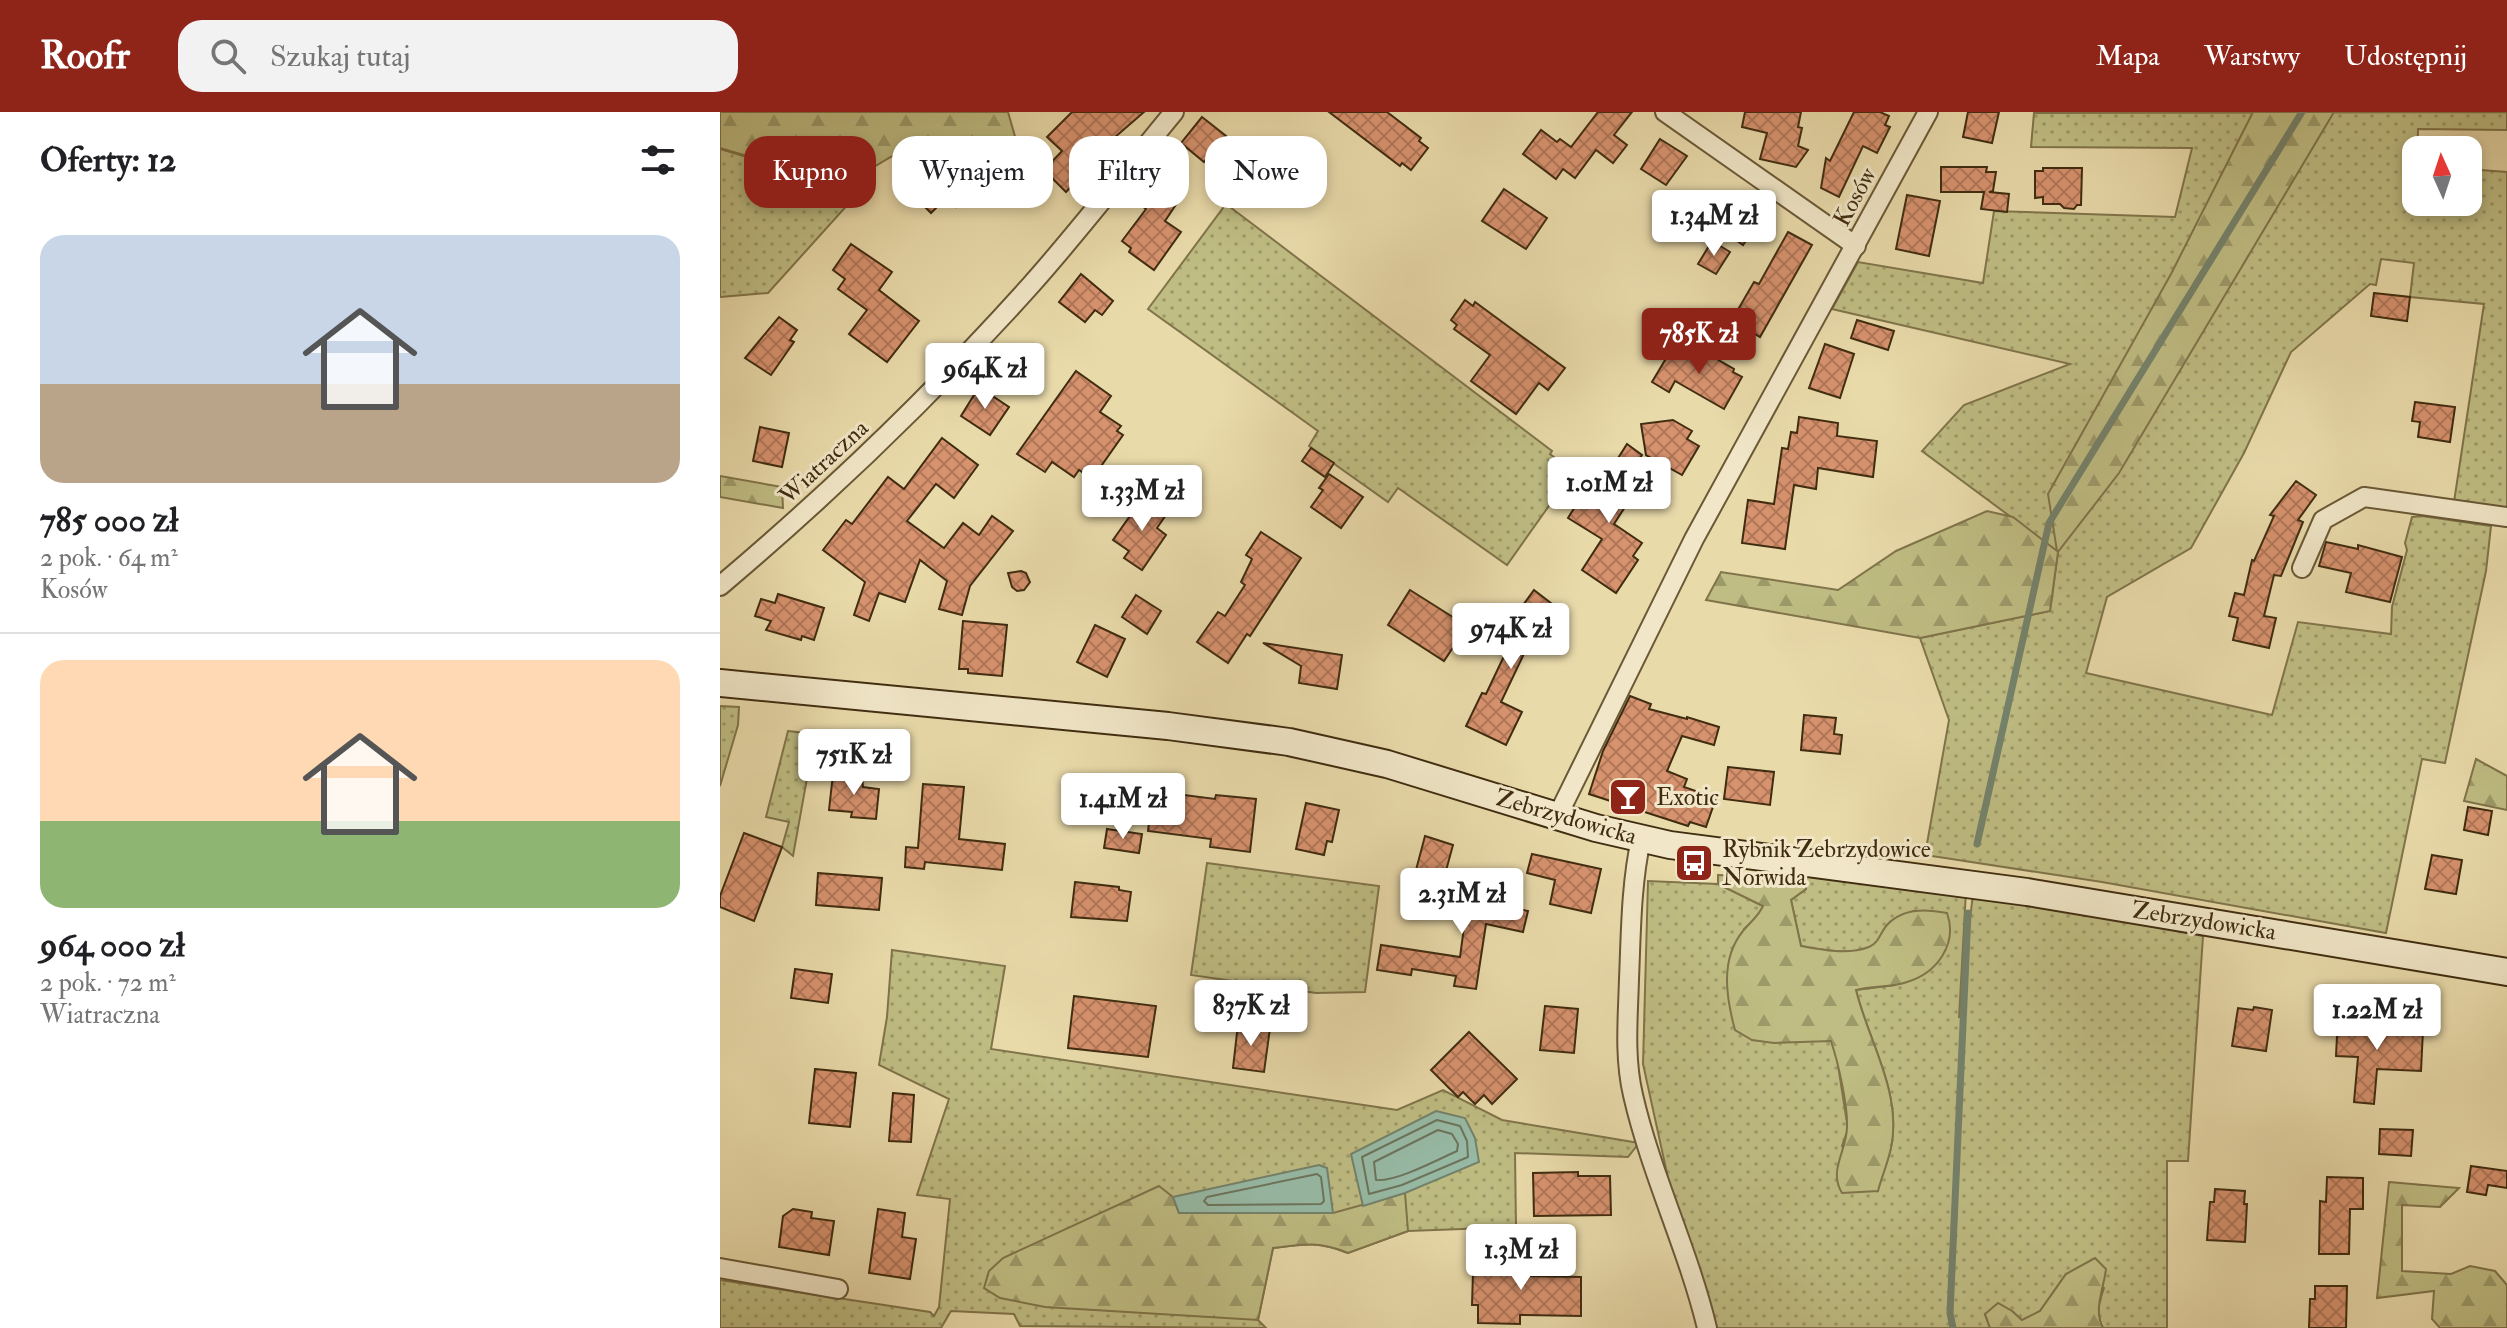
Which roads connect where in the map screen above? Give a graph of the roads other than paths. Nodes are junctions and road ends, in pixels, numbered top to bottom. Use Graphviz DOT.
graph roads {
  1 [pos="1174,112"];
  2 [pos="1665,112"];
  3 [pos="1928,112"];
  4 [pos="1856,246"];
  5 [pos="2507,517"];
  6 [pos="2302,568"];
  7 [pos="720,586"];
  8 [pos="720,683"];
  9 [pos="1557,817"];
  10 [pos="1641,839"];
  11 [pos="2507,972"];
  12 [pos="720,1268"];
  13 [pos="838,1289"];
  14 [pos="1707,1328"];
  1 -- 7 [label="street, Wiatraczna"];
  2 -- 4 [label="street"];
  3 -- 4 [label="street, Kosów"];
  4 -- 9 [label="street, Kosów"];
  5 -- 6 [label="street"];
  8 -- 9 [label="street, Zebrzydowicka"];
  9 -- 10 [label="street, Zebrzydowicka"];
  10 -- 11 [label="street, Zebrzydowicka"];
  10 -- 14 [label="street"];
  12 -- 13 [label="street"];
}
